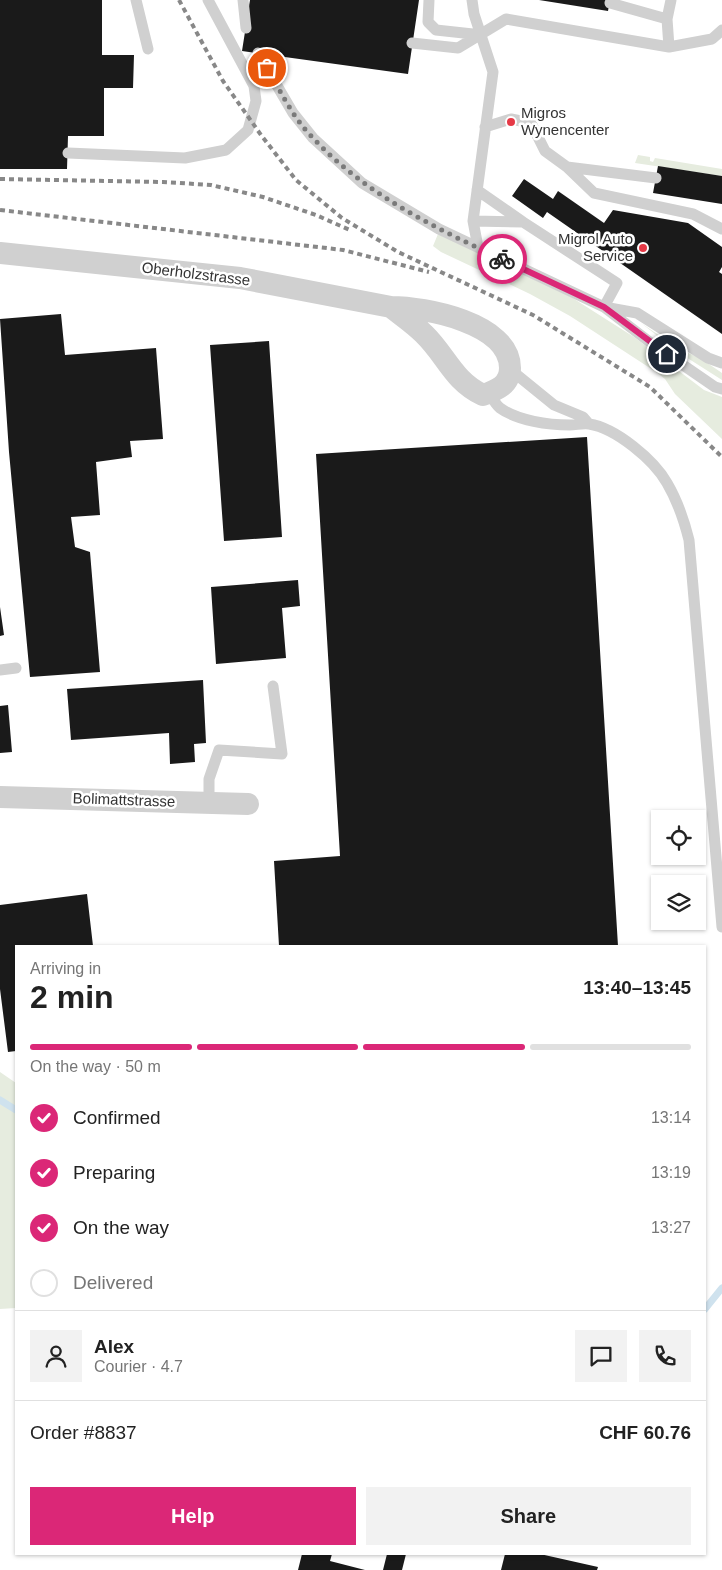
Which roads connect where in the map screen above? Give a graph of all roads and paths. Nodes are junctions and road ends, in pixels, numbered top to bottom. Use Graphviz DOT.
graph roads {
  1 [pos="136,0"];
  2 [pos="208,0"];
  3 [pos="242,0"];
  4 [pos="472,0"];
  5 [pos="671,0"];
  6 [pos="610,3"];
  7 [pos="428,5"];
  8 [pos="667,19"];
  9 [pos="246,28"];
  10 [pos="722,30"];
  11 [pos="482,35"];
  12 [pos="412,43"];
  13 [pos="669,47"];
  14 [pos="148,49"];
  15 [pos="258,53"];
  16 [pos="485,127"];
  17 [pos="68,153"];
  18 [pos="567,167"];
  19 [pos="656,178"];
  20 [pos="477,190"];
  21 [pos="474,221"];
  22 [pos="522,222"];
  23 [pos="722,229"];
  24 [pos="478,248"];
  25 [pos="0,253"];
  26 [pos="391,307"];
  27 [pos="604,307"];
  28 [pos="722,364"];
  29 [pos="511,370"];
  30 [pos="722,389"];
  31 [pos="489,393"];
  32 [pos="588,424"];
  33 [pos="16,668"];
  34 [pos="0,670"];
  35 [pos="272,686"];
  36 [pos="0,797"];
  37 [pos="209,803"];
  38 [pos="248,804"];
  39 [pos="722,927"];
  1 -- 14 [label="lane"];
  2 -- 17 [label="lane"];
  3 -- 9 [label="lane"];
  4 -- 11 [label="lane"];
  5 -- 8 [label="lane"];
  6 -- 8 [label="lane"];
  7 -- 11 [label="lane"];
  8 -- 13 [label="lane"];
  10 -- 13 [label="lane"];
  11 -- 12 [label="lane"];
  11 -- 13 [label="lane"];
  11 -- 16 [label="lane"];
  15 -- 24 [label="lane"];
  16 -- 18 [label="lane"];
  16 -- 20 [label="lane"];
  18 -- 19 [label="lane"];
  18 -- 23 [label="lane"];
  20 -- 21 [label="lane"];
  20 -- 22 [label="lane"];
  21 -- 22 [label="lane"];
  21 -- 24 [label="lane"];
  22 -- 27 [label="lane"];
  24 -- 27 [label="lane"];
  25 -- 26 [label="street, Oberholzstrasse"];
  26 -- 29 [label="street, Oberholzstrasse"];
  26 -- 31 [label="street, Oberholzstrasse"];
  27 -- 28 [label="lane"];
  27 -- 30 [label="lane"];
  29 -- 31 [label="street"];
  29 -- 32 [label="lane"];
  31 -- 32 [label="lane"];
  32 -- 39 [label="lane"];
  33 -- 34 [label="lane"];
  35 -- 37 [label="lane"];
  36 -- 37 [label="street, Bolimattstrasse"];
  37 -- 38 [label="street, Bolimattstrasse"];
}
